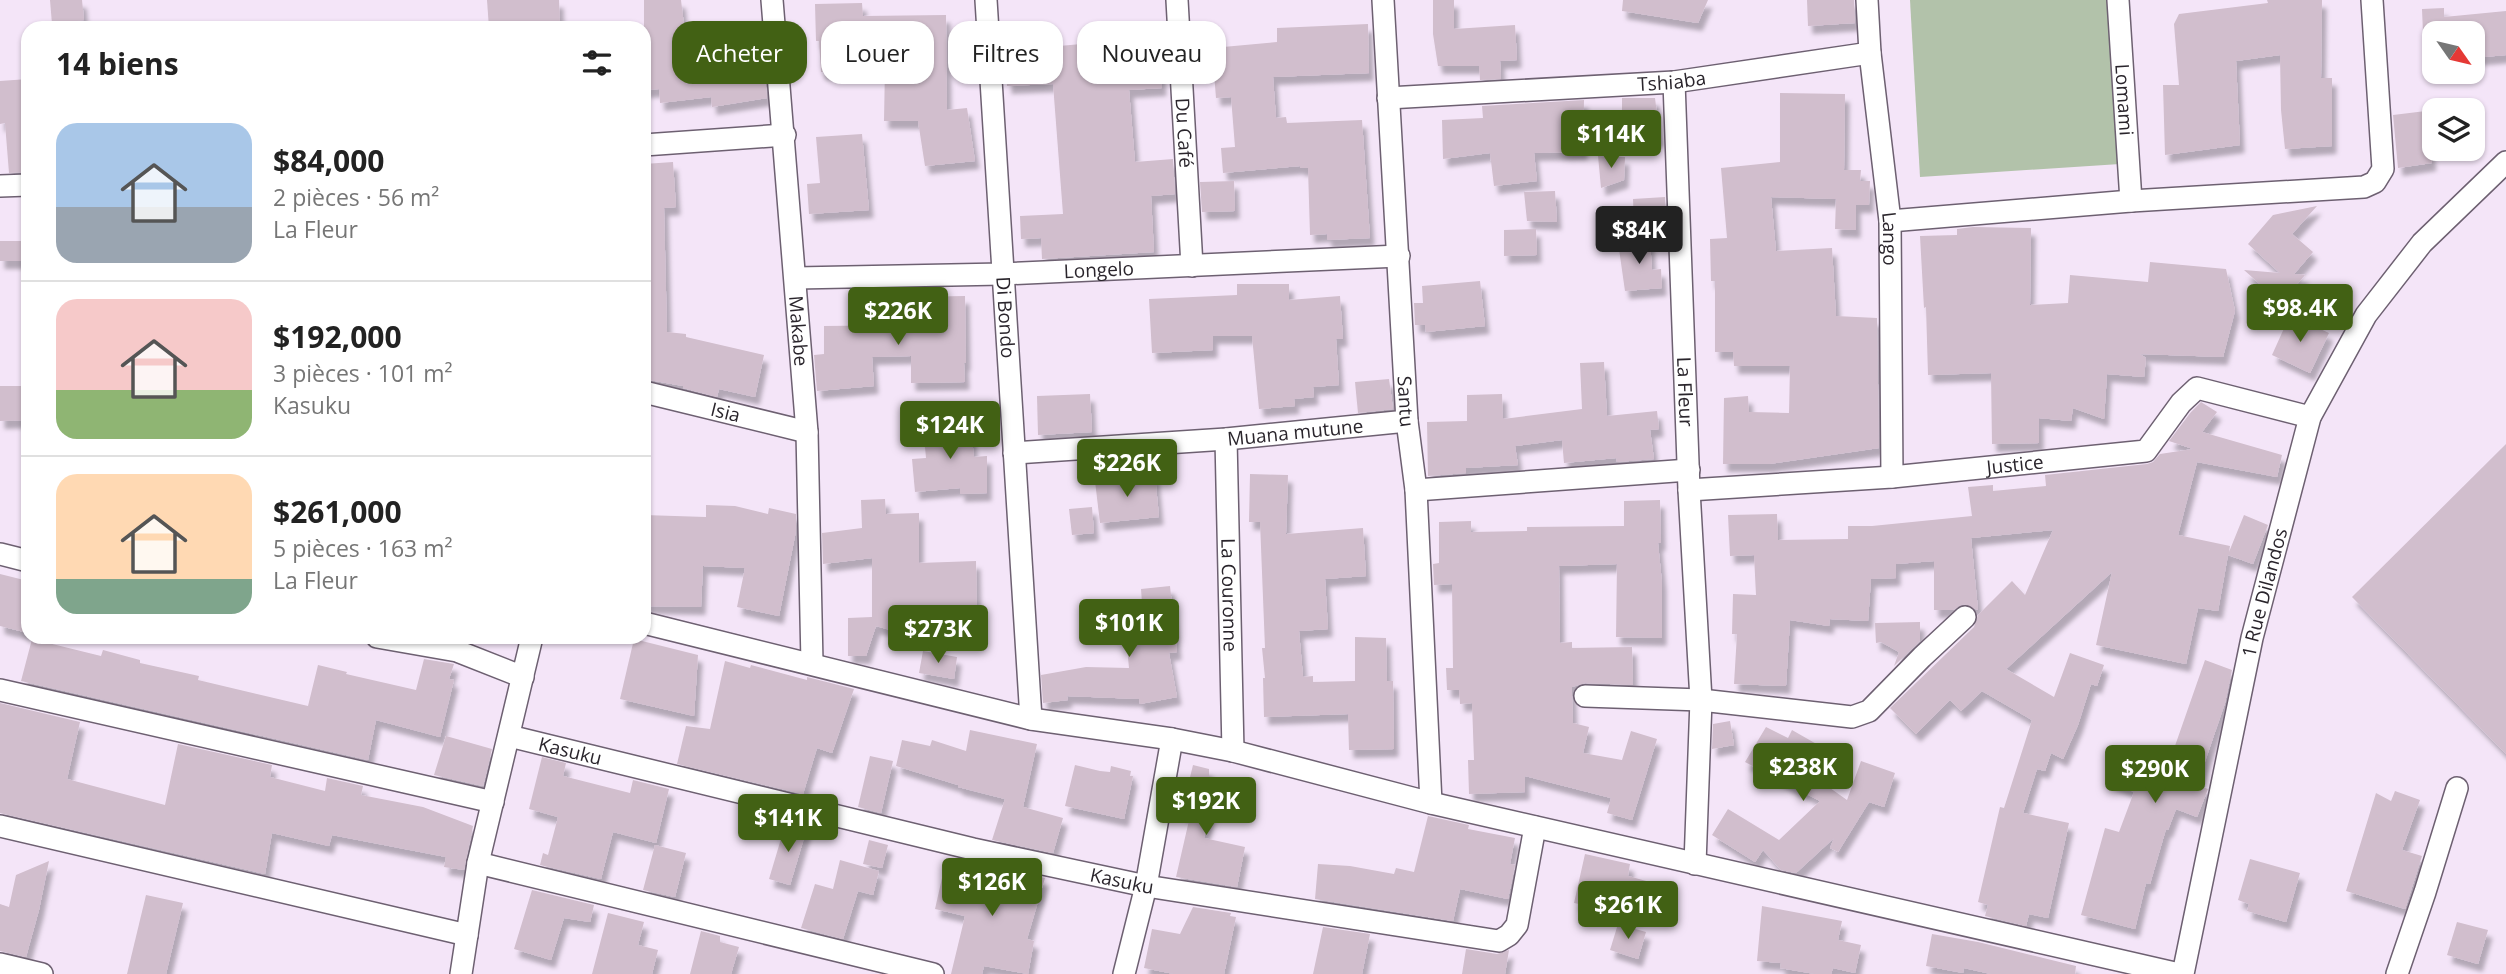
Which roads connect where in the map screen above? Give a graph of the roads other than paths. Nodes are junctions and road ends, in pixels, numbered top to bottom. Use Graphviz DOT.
graph roads {
  1 [pos="772,0"];
  2 [pos="986,0"];
  3 [pos="1177,0"];
  4 [pos="1383,0"];
  5 [pos="1867,0"];
  6 [pos="2118,0"];
  7 [pos="2372,0"];
  8 [pos="1870,53"];
  9 [pos="1674,82"];
  10 [pos="1388,98"];
  11 [pos="785,135"];
  12 [pos="651,145"];
  13 [pos="2506,162"];
  14 [pos="21,185"];
  15 [pos="0,186"];
  16 [pos="2131,201"];
  17 [pos="1890,221"];
  18 [pos="1399,256"];
  19 [pos="1192,266"];
  20 [pos="1002,274"];
  21 [pos="796,278"];
  22 [pos="651,394"];
  23 [pos="2310,417"];
  24 [pos="1407,421"];
  25 [pos="807,432"];
  26 [pos="1226,439"];
  27 [pos="1014,453"];
  28 [pos="1892,477"];
  29 [pos="1689,480"];
  30 [pos="1416,489"];
  31 [pos="0,554"];
  32 [pos="21,559"];
  33 [pos="1965,617"];
  34 [pos="651,625"];
  35 [pos="417,644"];
  36 [pos="530,644"];
  37 [pos="811,663"];
  38 [pos="523,677"];
  39 [pos="0,690"];
  40 [pos="1586,696"];
  41 [pos="1701,700"];
  42 [pos="1031,719"];
  43 [pos="509,736"];
  44 [pos="1172,738"];
  45 [pos="1233,751"];
  46 [pos="2457,788"];
  47 [pos="493,802"];
  48 [pos="1431,803"];
  49 [pos="0,826"];
  50 [pos="1535,827"];
  51 [pos="478,863"];
  52 [pos="1695,864"];
  53 [pos="1146,886"];
  54 [pos="467,935"];
  55 [pos="0,964"];
  56 [pos="42,974"];
  57 [pos="461,974"];
  58 [pos="933,974"];
  59 [pos="1124,974"];
  60 [pos="2181,974"];
  61 [pos="2397,974"];
  1 -- 11 [label="street, Makabe"];
  2 -- 20 [label="street, Di Bondo"];
  3 -- 19 [label="street, Du Café"];
  4 -- 10 [label="street, Santu"];
  5 -- 8 [label="street, Lango"];
  6 -- 16 [label="street, Lomami"];
  7 -- 16 [label="street"];
  8 -- 9 [label="street, Tshiaba"];
  8 -- 17 [label="street, Lango"];
  9 -- 10 [label="street, Tshiaba"];
  9 -- 29 [label="street, La Fleur"];
  10 -- 18 [label="street, Santu"];
  11 -- 12 [label="street"];
  11 -- 21 [label="street, Makabe"];
  13 -- 23 [label="street, 1 Rue Dilandos"];
  14 -- 15 [label="street"];
  16 -- 17 [label="street"];
  17 -- 28 [label="street, Lango"];
  18 -- 19 [label="street, Longelo"];
  18 -- 24 [label="street, Santu"];
  19 -- 20 [label="street, Longelo"];
  20 -- 21 [label="street, Longelo"];
  20 -- 27 [label="street, Di Bondo"];
  21 -- 25 [label="street, Makabe"];
  22 -- 25 [label="street, Isia"];
  23 -- 28 [label="street, Justice"];
  23 -- 60 [label="street, 1 Rue Dilandos"];
  24 -- 26 [label="street, Muana mutune"];
  24 -- 30 [label="street, Santu"];
  25 -- 37 [label="street, Makabe"];
  26 -- 27 [label="street, Muana mutune"];
  26 -- 45 [label="street, La Couronne"];
  27 -- 42 [label="street, Di Bondo"];
  28 -- 29 [label="street, Justice"];
  29 -- 30 [label="street, Justice"];
  29 -- 41 [label="street, La Fleur"];
  30 -- 48 [label="street, Santu"];
  31 -- 32 [label="street"];
  33 -- 41 [label="street"];
  34 -- 37 [label="street"];
  35 -- 38 [label="street"];
  36 -- 38 [label="street"];
  37 -- 42 [label="street"];
  38 -- 43 [label="street"];
  39 -- 47 [label="street"];
  40 -- 41 [label="street"];
  41 -- 52 [label="street, La Fleur"];
  42 -- 44 [label="street"];
  43 -- 47 [label="street"];
  43 -- 53 [label="street, Kasuku"];
  44 -- 45 [label="street"];
  44 -- 53 [label="street"];
  45 -- 48 [label="street"];
  46 -- 61 [label="street"];
  47 -- 51 [label="street"];
  48 -- 50 [label="street"];
  49 -- 54 [label="street"];
  50 -- 52 [label="street"];
  50 -- 53 [label="street, Kasuku"];
  51 -- 54 [label="street"];
  51 -- 58 [label="street"];
  52 -- 60 [label="street"];
  53 -- 59 [label="street"];
  54 -- 57 [label="street"];
  55 -- 56 [label="street"];
}
